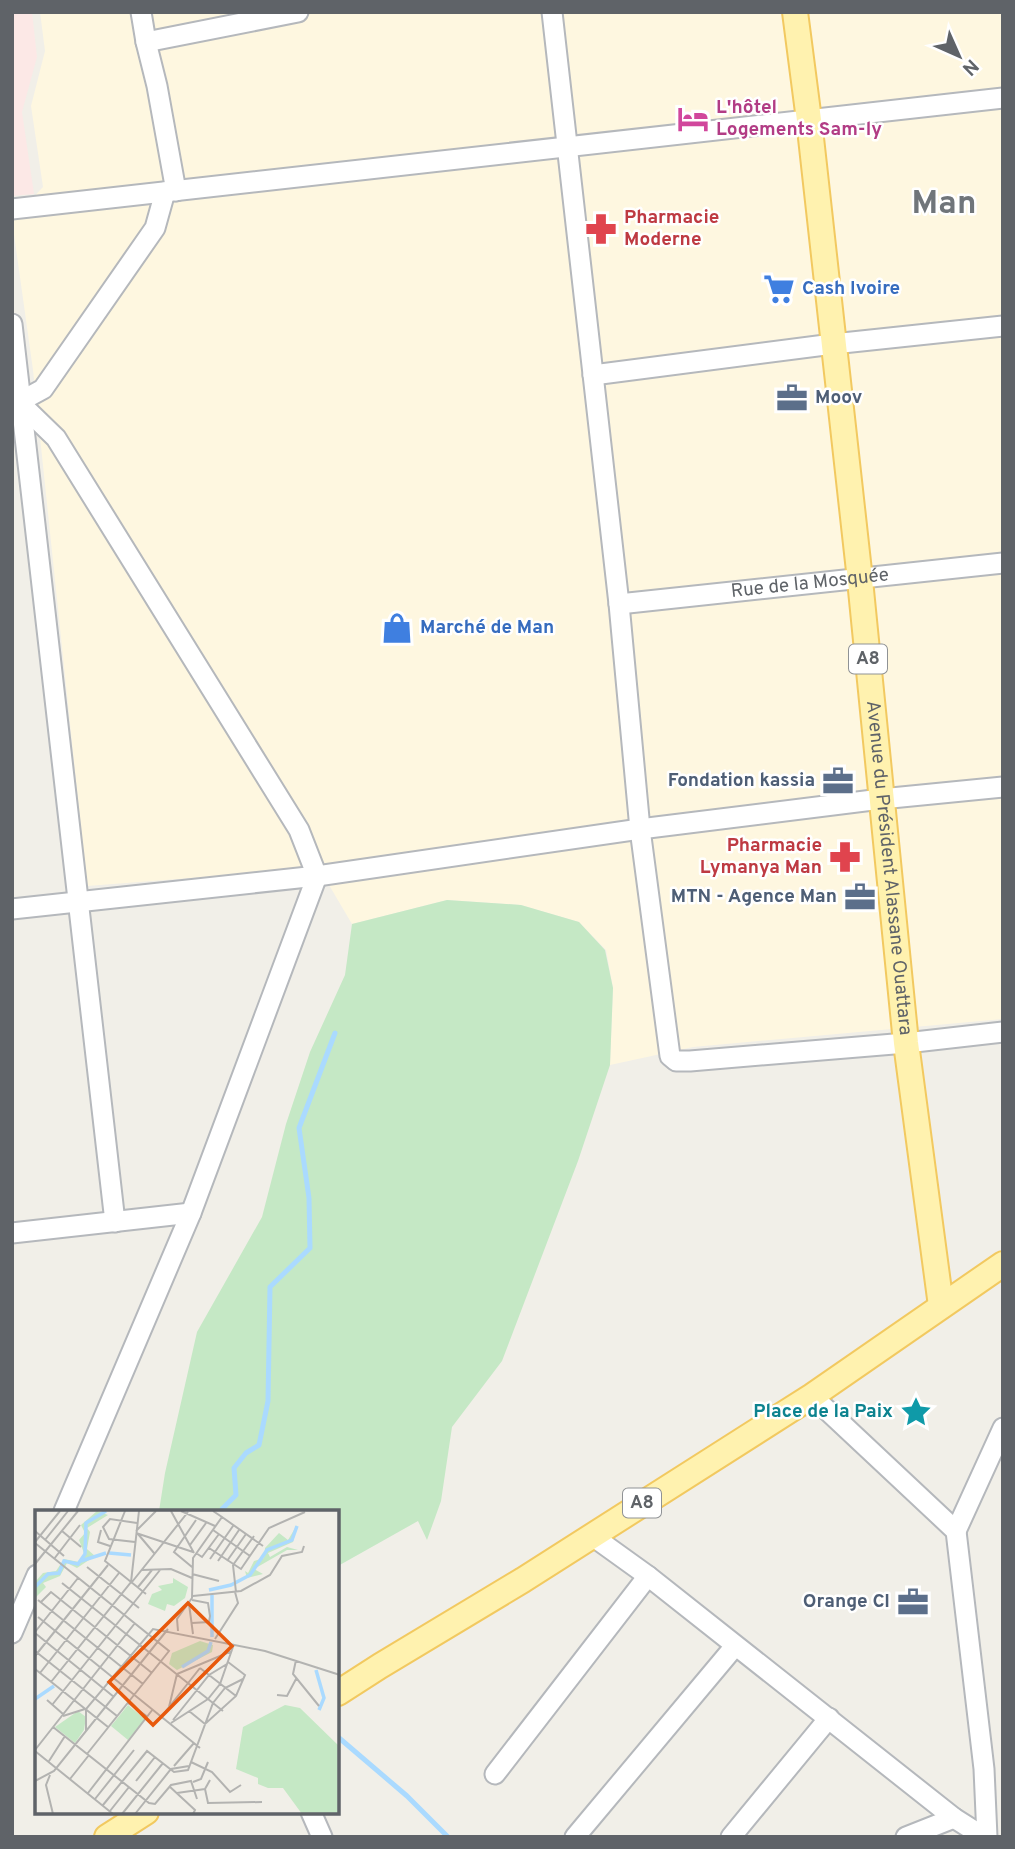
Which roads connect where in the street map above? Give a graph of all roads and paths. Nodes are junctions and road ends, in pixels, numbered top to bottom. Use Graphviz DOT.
graph roads {
  1 [pos="141,12"];
  2 [pos="298,12"];
  3 [pos="552,12"];
  4 [pos="795,12"];
  5 [pos="146,42"];
  6 [pos="1003,98"];
  7 [pos="809,120"];
  8 [pos="568,147"];
  9 [pos="170,192"];
  10 [pos="12,209"];
  11 [pos="12,324"];
  12 [pos="1003,326"];
  13 [pos="834,344"];
  14 [pos="593,375"];
  15 [pos="21,403"];
  16 [pos="1003,563"];
  17 [pos="860,580"];
  18 [pos="619,604"];
  19 [pos="1003,787"];
  20 [pos="881,799"];
  21 [pos="640,828"];
  22 [pos="317,876"];
  23 [pos="79,902"];
  24 [pos="12,909"];
  25 [pos="1003,1032"];
  26 [pos="906,1043"];
  27 [pos="191,1213"];
  28 [pos="115,1222"];
  29 [pos="12,1233"];
  30 [pos="1003,1264"];
  31 [pos="941,1306"];
  32 [pos="812,1396"];
  33 [pos="1003,1428"];
  34 [pos="64,1510"];
  35 [pos="957,1531"];
  36 [pos="592,1535"];
  37 [pos="648,1576"];
  38 [pos="35,1580"];
  39 [pos="12,1633"];
  40 [pos="735,1646"];
  41 [pos="340,1692"];
  42 [pos="829,1718"];
  43 [pos="495,1774"];
  44 [pos="143,1814"];
  45 [pos="312,1814"];
  46 [pos="954,1818"];
  47 [pos="107,1837"];
  48 [pos="322,1837"];
  49 [pos="575,1837"];
  50 [pos="730,1837"];
  51 [pos="906,1837"];
  52 [pos="985,1837"];
  1 -- 5 [label="street"];
  2 -- 5 [label="street"];
  3 -- 8 [label="street"];
  4 -- 7 [label="main road, Avenue du Président Alassane Ouattara / A8"];
  5 -- 9 [label="street"];
  6 -- 7 [label="street"];
  7 -- 8 [label="street"];
  7 -- 13 [label="main road, Avenue du Président Alassane Ouattara / A8"];
  8 -- 9 [label="street"];
  8 -- 14 [label="street"];
  9 -- 10 [label="street"];
  9 -- 15 [label="street"];
  11 -- 15 [label="street"];
  12 -- 13 [label="street"];
  13 -- 14 [label="street"];
  13 -- 17 [label="main road, Avenue du Président Alassane Ouattara / A8"];
  14 -- 18 [label="street"];
  15 -- 22 [label="street"];
  15 -- 23 [label="street"];
  16 -- 17 [label="street, Rue de la Mosquée"];
  17 -- 18 [label="street, Rue de la Mosquée"];
  17 -- 20 [label="main road, Avenue du Président Alassane Ouattara / A8"];
  18 -- 21 [label="street"];
  19 -- 20 [label="street"];
  20 -- 21 [label="street"];
  20 -- 26 [label="main road, Avenue du Président Alassane Ouattara / A8"];
  21 -- 22 [label="street"];
  21 -- 26 [label="street"];
  22 -- 23 [label="street"];
  22 -- 27 [label="street"];
  23 -- 24 [label="street"];
  23 -- 28 [label="street"];
  25 -- 26 [label="street"];
  26 -- 31 [label="main road, Avenue du Président Alassane Ouattara / A8"];
  27 -- 28 [label="street"];
  27 -- 34 [label="street"];
  28 -- 29 [label="street"];
  30 -- 31 [label="main road, A8"];
  31 -- 32 [label="main road, A8"];
  32 -- 35 [label="street"];
  32 -- 36 [label="main road, A8"];
  33 -- 35 [label="street"];
  35 -- 52 [label="street"];
  36 -- 37 [label="street"];
  36 -- 41 [label="main road, A8"];
  37 -- 40 [label="street"];
  37 -- 43 [label="street"];
  38 -- 39 [label="street"];
  40 -- 42 [label="street"];
  40 -- 49 [label="street"];
  42 -- 46 [label="street"];
  42 -- 50 [label="street"];
  44 -- 47 [label="main road"];
  45 -- 48 [label="street"];
  46 -- 51 [label="street"];
  46 -- 52 [label="street"];
}
